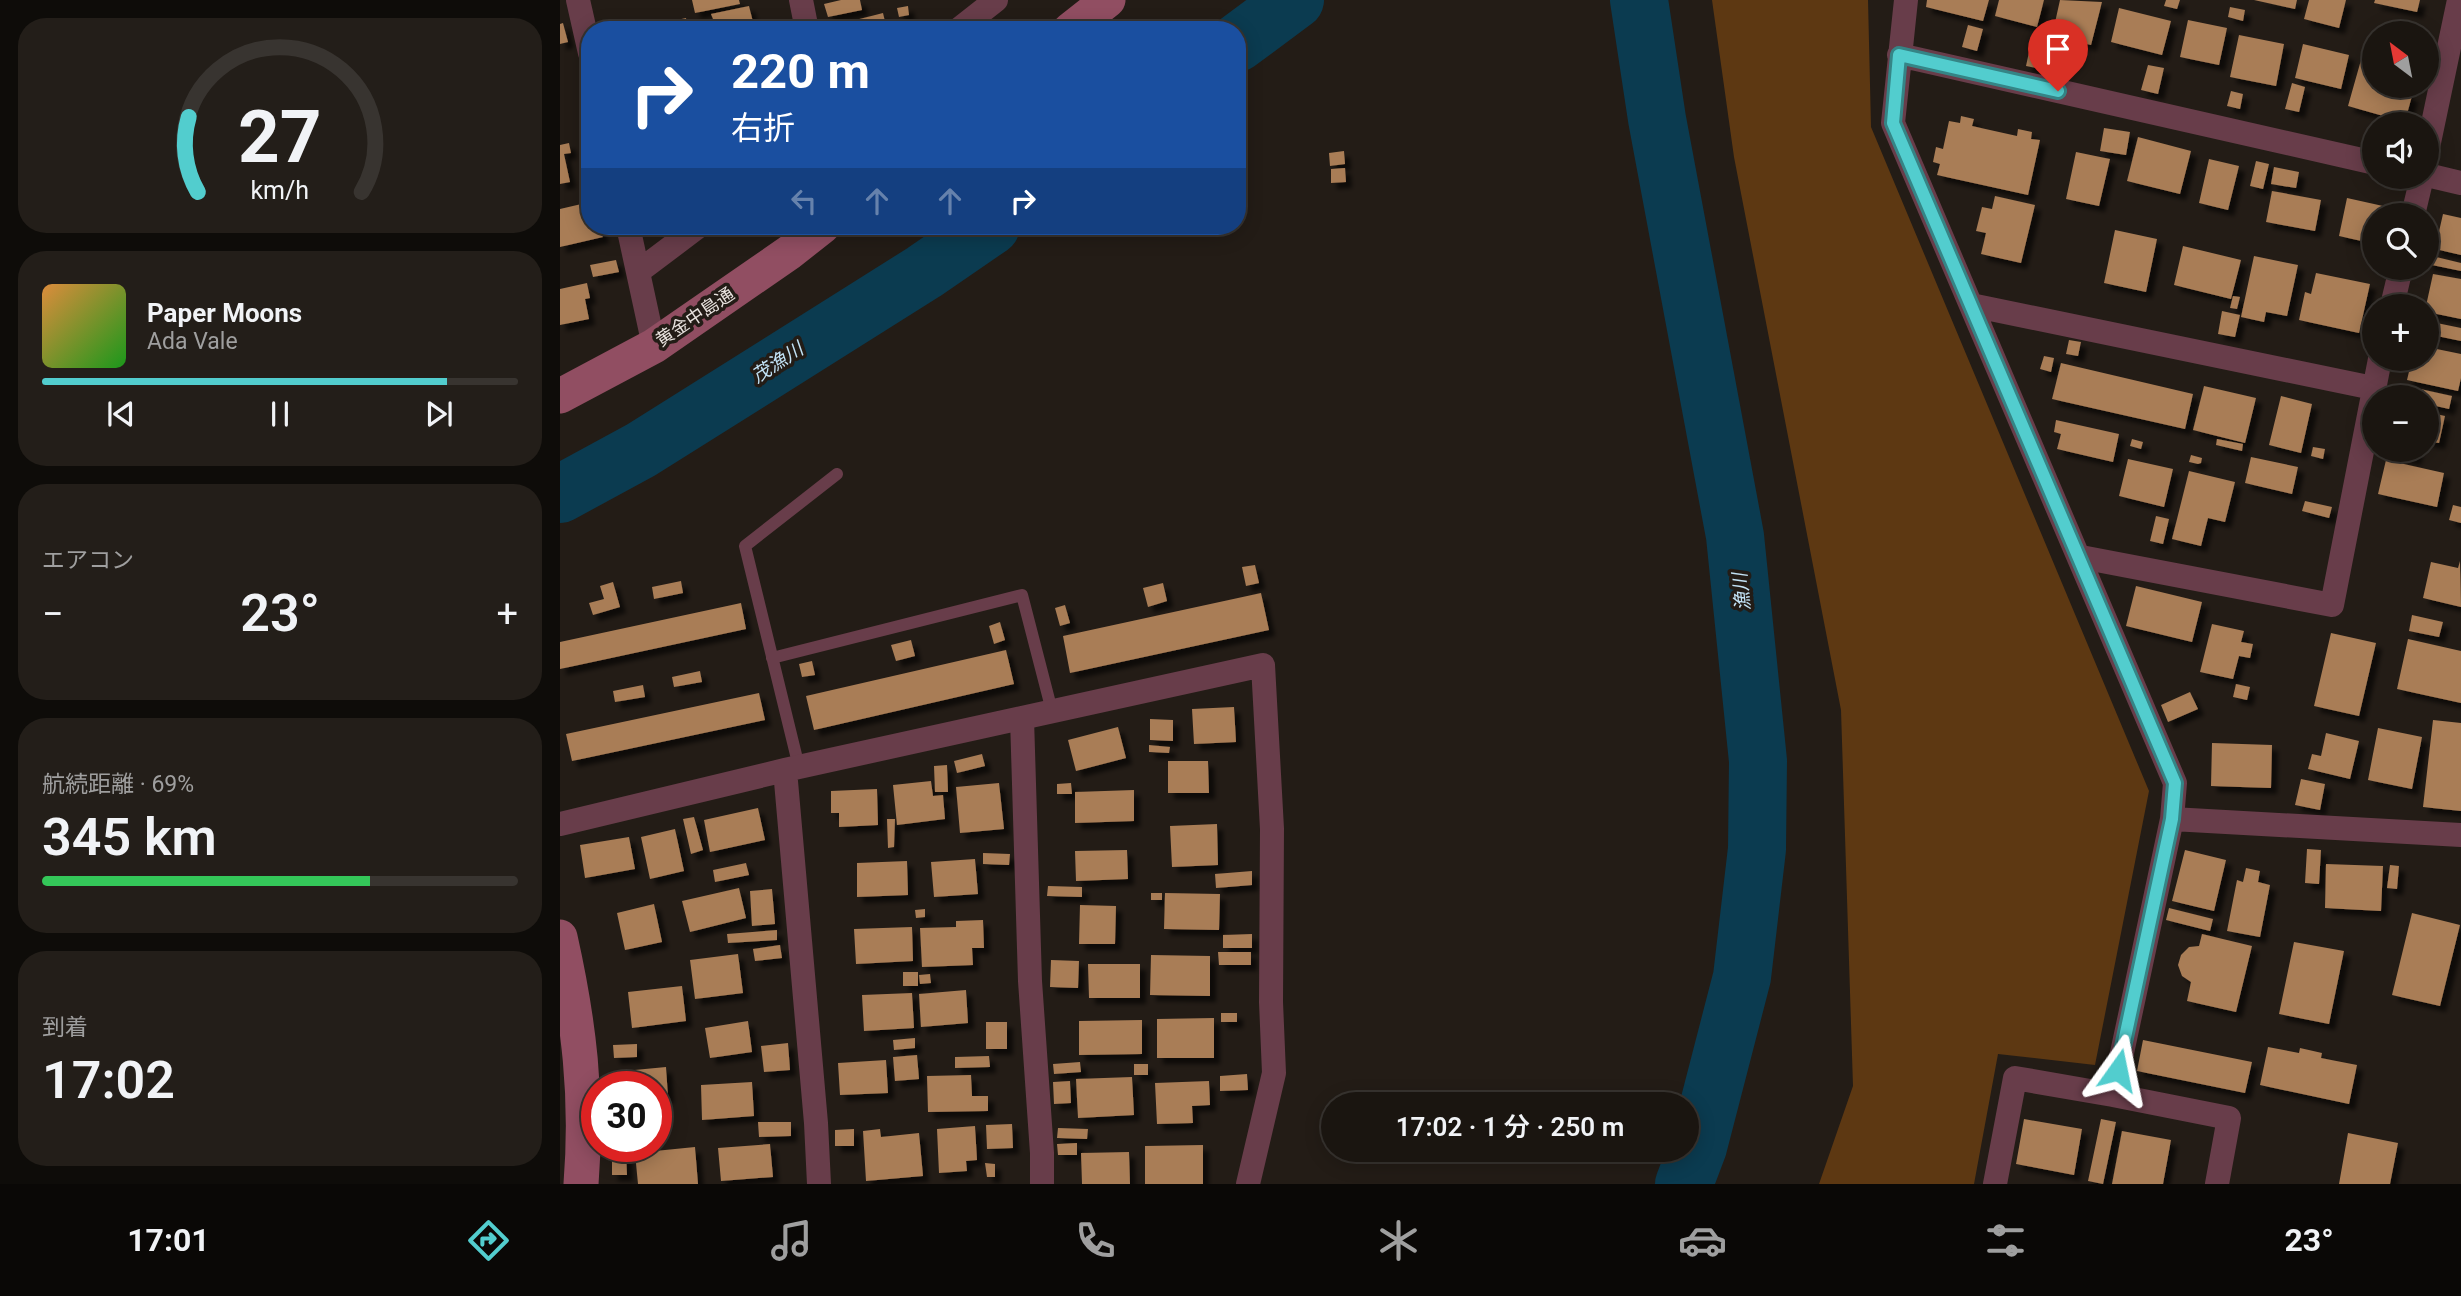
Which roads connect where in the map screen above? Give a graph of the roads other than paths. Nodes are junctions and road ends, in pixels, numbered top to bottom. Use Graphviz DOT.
graph roads {
  1 [pos="578,0"];
  2 [pos="801,0"];
  3 [pos="996,0"];
  4 [pos="1108,0"];
  5 [pos="1906,0"];
  6 [pos="2459,0"];
  7 [pos="583,21"];
  8 [pos="805,21"];
  9 [pos="969,21"];
  10 [pos="1081,21"];
  11 [pos="1899,55"];
  12 [pos="2435,112"];
  13 [pos="2362,160"];
  14 [pos="2439,178"];
  15 [pos="2461,183"];
  16 [pos="630,235"];
  17 [pos="687,235"];
  18 [pos="812,235"];
  19 [pos="638,271"];
  20 [pos="1971,304"];
  21 [pos="654,346"];
  22 [pos="2362,386"];
  23 [pos="560,396"];
  24 [pos="2362,446"];
  25 [pos="837,474"];
  26 [pos="2081,557"];
  27 [pos="772,658"];
  28 [pos="1052,711"];
  29 [pos="1022,718"];
  30 [pos="792,768"];
  31 [pos="2172,819"];
  32 [pos="560,824"];
  33 [pos="2461,835"];
  34 [pos="560,937"];
  35 [pos="2113,1095"];
  36 [pos="581,1184"];
  37 [pos="819,1184"];
  38 [pos="1042,1184"];
  39 [pos="1248,1184"];
  40 [pos="1995,1184"];
  41 [pos="2217,1184"];
  1 -- 7 [label="street"];
  2 -- 8 [label="street"];
  3 -- 9 [label="street"];
  4 -- 10 [label="street"];
  5 -- 11 [label="street"];
  6 -- 12 [label="street"];
  11 -- 13 [label="street"];
  11 -- 20 [label="street"];
  14 -- 15 [label="street"];
  16 -- 19 [label="street"];
  17 -- 19 [label="street"];
  18 -- 21 [label="street, 黄金中島通"];
  19 -- 21 [label="street"];
  20 -- 22 [label="street"];
  20 -- 26 [label="street"];
  21 -- 23 [label="street, 黄金中島通"];
  24 -- 26 [label="street"];
  25 -- 27 [label="lane"];
  26 -- 31 [label="street"];
  27 -- 28 [label="lane"];
  27 -- 30 [label="lane"];
  28 -- 29 [label="street"];
  28 -- 39 [label="street"];
  29 -- 30 [label="street"];
  29 -- 38 [label="street"];
  30 -- 32 [label="street"];
  30 -- 37 [label="street"];
  31 -- 33 [label="street"];
  31 -- 35 [label="street"];
  34 -- 36 [label="street"];
  35 -- 40 [label="street"];
  35 -- 41 [label="street"];
}
